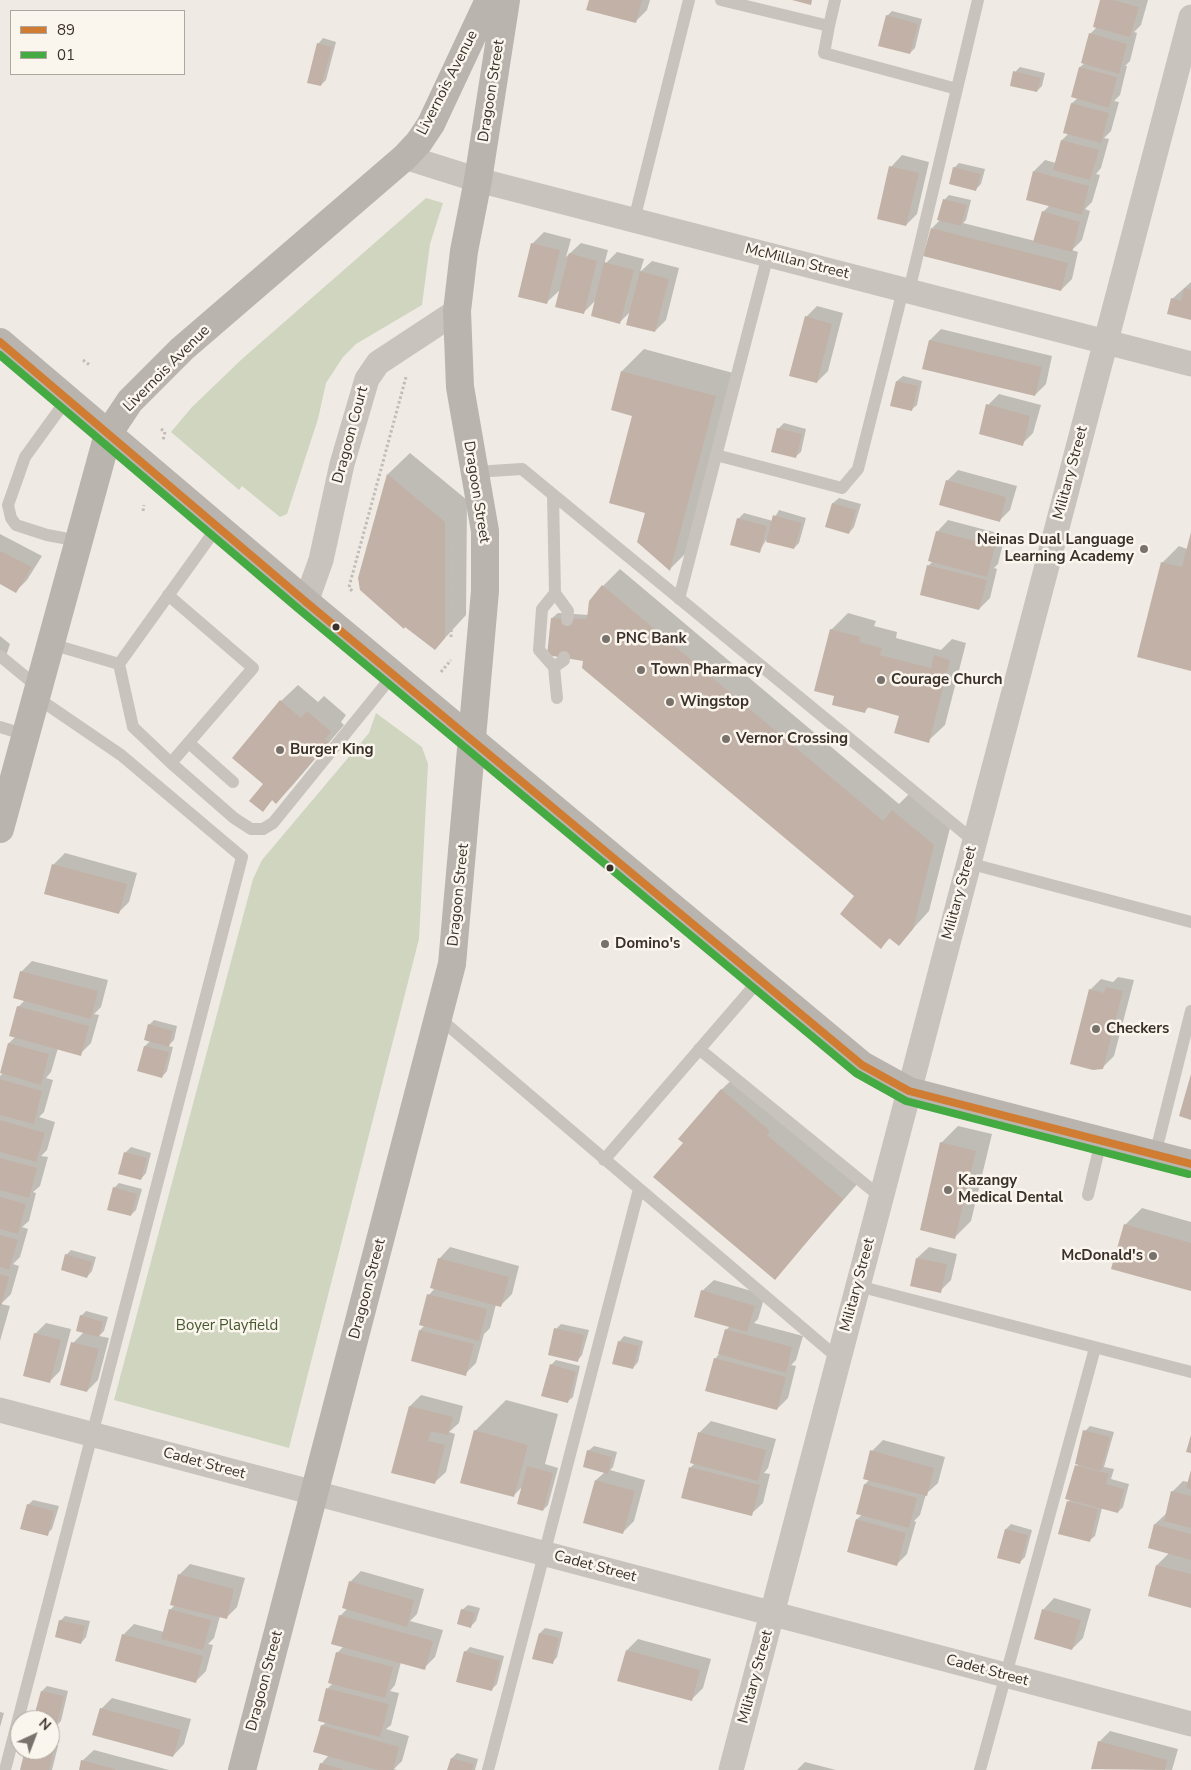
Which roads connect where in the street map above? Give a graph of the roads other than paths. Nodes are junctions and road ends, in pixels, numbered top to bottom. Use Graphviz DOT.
graph roads {
  1 [pos="490,0"];
  2 [pos="506,0"];
  3 [pos="688,0"];
  4 [pos="722,0"];
  5 [pos="835,0"];
  6 [pos="978,0"];
  7 [pos="1191,17"];
  8 [pos="829,26"];
  9 [pos="957,89"];
  10 [pos="405,156"];
  11 [pos="478,180"];
  12 [pos="634,220"];
  13 [pos="768,255"];
  14 [pos="906,290"];
  15 [pos="457,310"];
  16 [pos="0,342"];
  17 [pos="1105,342"];
  18 [pos="1191,364"];
  19 [pos="67,399"];
  20 [pos="108,434"];
  21 [pos="716,455"];
  22 [pos="475,472"];
  23 [pos="553,495"];
  24 [pos="218,526"];
  25 [pos="79,542"];
  26 [pos="555,593"];
  27 [pos="168,595"];
  28 [pos="679,599"];
  29 [pos="306,602"];
  30 [pos="567,620"];
  31 [pos="51,644"];
  32 [pos="0,656"];
  33 [pos="564,657"];
  34 [pos="119,664"];
  35 [pos="554,667"];
  36 [pos="394,675"];
  37 [pos="38,693"];
  38 [pos="557,698"];
  39 [pos="0,727"];
  40 [pos="26,735"];
  41 [pos="473,742"];
  42 [pos="189,743"];
  43 [pos="171,763"];
  44 [pos="233,782"];
  45 [pos="0,829"];
  46 [pos="971,852"];
  47 [pos="1191,922"];
  48 [pos="760,979"];
  49 [pos="1191,1011"];
  50 [pos="438,1017"];
  51 [pos="699,1049"];
  52 [pos="909,1091"];
  53 [pos="1101,1141"];
  54 [pos="1155,1155"];
  55 [pos="604,1160"];
  56 [pos="1191,1164"];
  57 [pos="639,1189"];
  58 [pos="1088,1195"];
  59 [pos="882,1198"];
  60 [pos="858,1286"];
  61 [pos="1095,1348"];
  62 [pos="838,1359"];
  63 [pos="1191,1372"];
  64 [pos="0,1410"];
  65 [pos="94,1436"];
  66 [pos="315,1493"];
  67 [pos="545,1554"];
  68 [pos="772,1614"];
  69 [pos="1005,1676"];
  70 [pos="1191,1724"];
  71 [pos="5,1770"];
  72 [pos="242,1770"];
  73 [pos="488,1770"];
  74 [pos="731,1770"];
  75 [pos="980,1770"];
  1 -- 10 [label="main road, Livernois Avenue"];
  2 -- 11 [label="main road, Dragoon Street"];
  3 -- 12 [label="lane"];
  4 -- 8 [label="lane"];
  5 -- 8 [label="lane"];
  6 -- 9 [label="lane"];
  7 -- 17 [label="street, Military Street"];
  8 -- 9 [label="lane"];
  9 -- 14 [label="lane"];
  10 -- 11 [label="street, McMillan Street"];
  10 -- 20 [label="main road, Livernois Avenue"];
  11 -- 12 [label="street, McMillan Street"];
  11 -- 15 [label="main road, Dragoon Street"];
  12 -- 13 [label="street, McMillan Street"];
  13 -- 14 [label="street, McMillan Street"];
  13 -- 21 [label="lane"];
  14 -- 17 [label="street, McMillan Street"];
  14 -- 21 [label="lane"];
  15 -- 22 [label="main road, Dragoon Street"];
  15 -- 29 [label="street, Dragoon Court"];
  16 -- 19 [label="main road"];
  17 -- 18 [label="street, McMillan Street"];
  17 -- 46 [label="street, Military Street"];
  19 -- 20 [label="main road"];
  19 -- 25 [label="lane"];
  20 -- 24 [label="main road"];
  20 -- 25 [label="main road, Livernois Avenue"];
  21 -- 28 [label="lane"];
  22 -- 23 [label="lane"];
  22 -- 41 [label="main road, Dragoon Street"];
  23 -- 26 [label="lane"];
  23 -- 28 [label="lane"];
  24 -- 27 [label="lane"];
  24 -- 29 [label="main road"];
  25 -- 31 [label="main road, Livernois Avenue"];
  26 -- 30 [label="lane"];
  26 -- 35 [label="lane"];
  27 -- 34 [label="lane"];
  27 -- 42 [label="lane"];
  28 -- 46 [label="lane"];
  29 -- 36 [label="main road"];
  31 -- 34 [label="lane"];
  31 -- 37 [label="main road, Livernois Avenue"];
  32 -- 37 [label="lane"];
  33 -- 35 [label="lane"];
  34 -- 43 [label="lane"];
  35 -- 38 [label="lane"];
  36 -- 41 [label="main road"];
  36 -- 43 [label="lane"];
  37 -- 40 [label="main road, Livernois Avenue"];
  37 -- 65 [label="lane"];
  39 -- 40 [label="lane"];
  40 -- 45 [label="main road, Livernois Avenue"];
  41 -- 48 [label="main road"];
  41 -- 50 [label="main road, Dragoon Street"];
  42 -- 43 [label="lane"];
  42 -- 44 [label="lane"];
  46 -- 47 [label="lane"];
  46 -- 52 [label="street, Military Street"];
  48 -- 51 [label="lane"];
  48 -- 52 [label="main road"];
  49 -- 54 [label="lane"];
  50 -- 55 [label="lane"];
  50 -- 66 [label="main road, Dragoon Street"];
  51 -- 55 [label="lane"];
  51 -- 59 [label="lane"];
  52 -- 53 [label="main road"];
  52 -- 59 [label="street, Military Street"];
  53 -- 54 [label="main road"];
  53 -- 58 [label="lane"];
  54 -- 56 [label="main road"];
  55 -- 57 [label="lane"];
  57 -- 62 [label="lane"];
  57 -- 67 [label="lane"];
  59 -- 60 [label="street, Military Street"];
  60 -- 61 [label="lane"];
  60 -- 62 [label="street, Military Street"];
  61 -- 63 [label="lane"];
  61 -- 69 [label="lane"];
  62 -- 68 [label="street, Military Street"];
  64 -- 65 [label="street, Cadet Street"];
  65 -- 66 [label="street, Cadet Street"];
  65 -- 71 [label="lane"];
  66 -- 67 [label="street, Cadet Street"];
  66 -- 72 [label="main road, Dragoon Street"];
  67 -- 68 [label="street, Cadet Street"];
  67 -- 73 [label="lane"];
  68 -- 69 [label="street, Cadet Street"];
  68 -- 74 [label="street, Military Street"];
  69 -- 70 [label="street, Cadet Street"];
  69 -- 75 [label="lane"];
}
